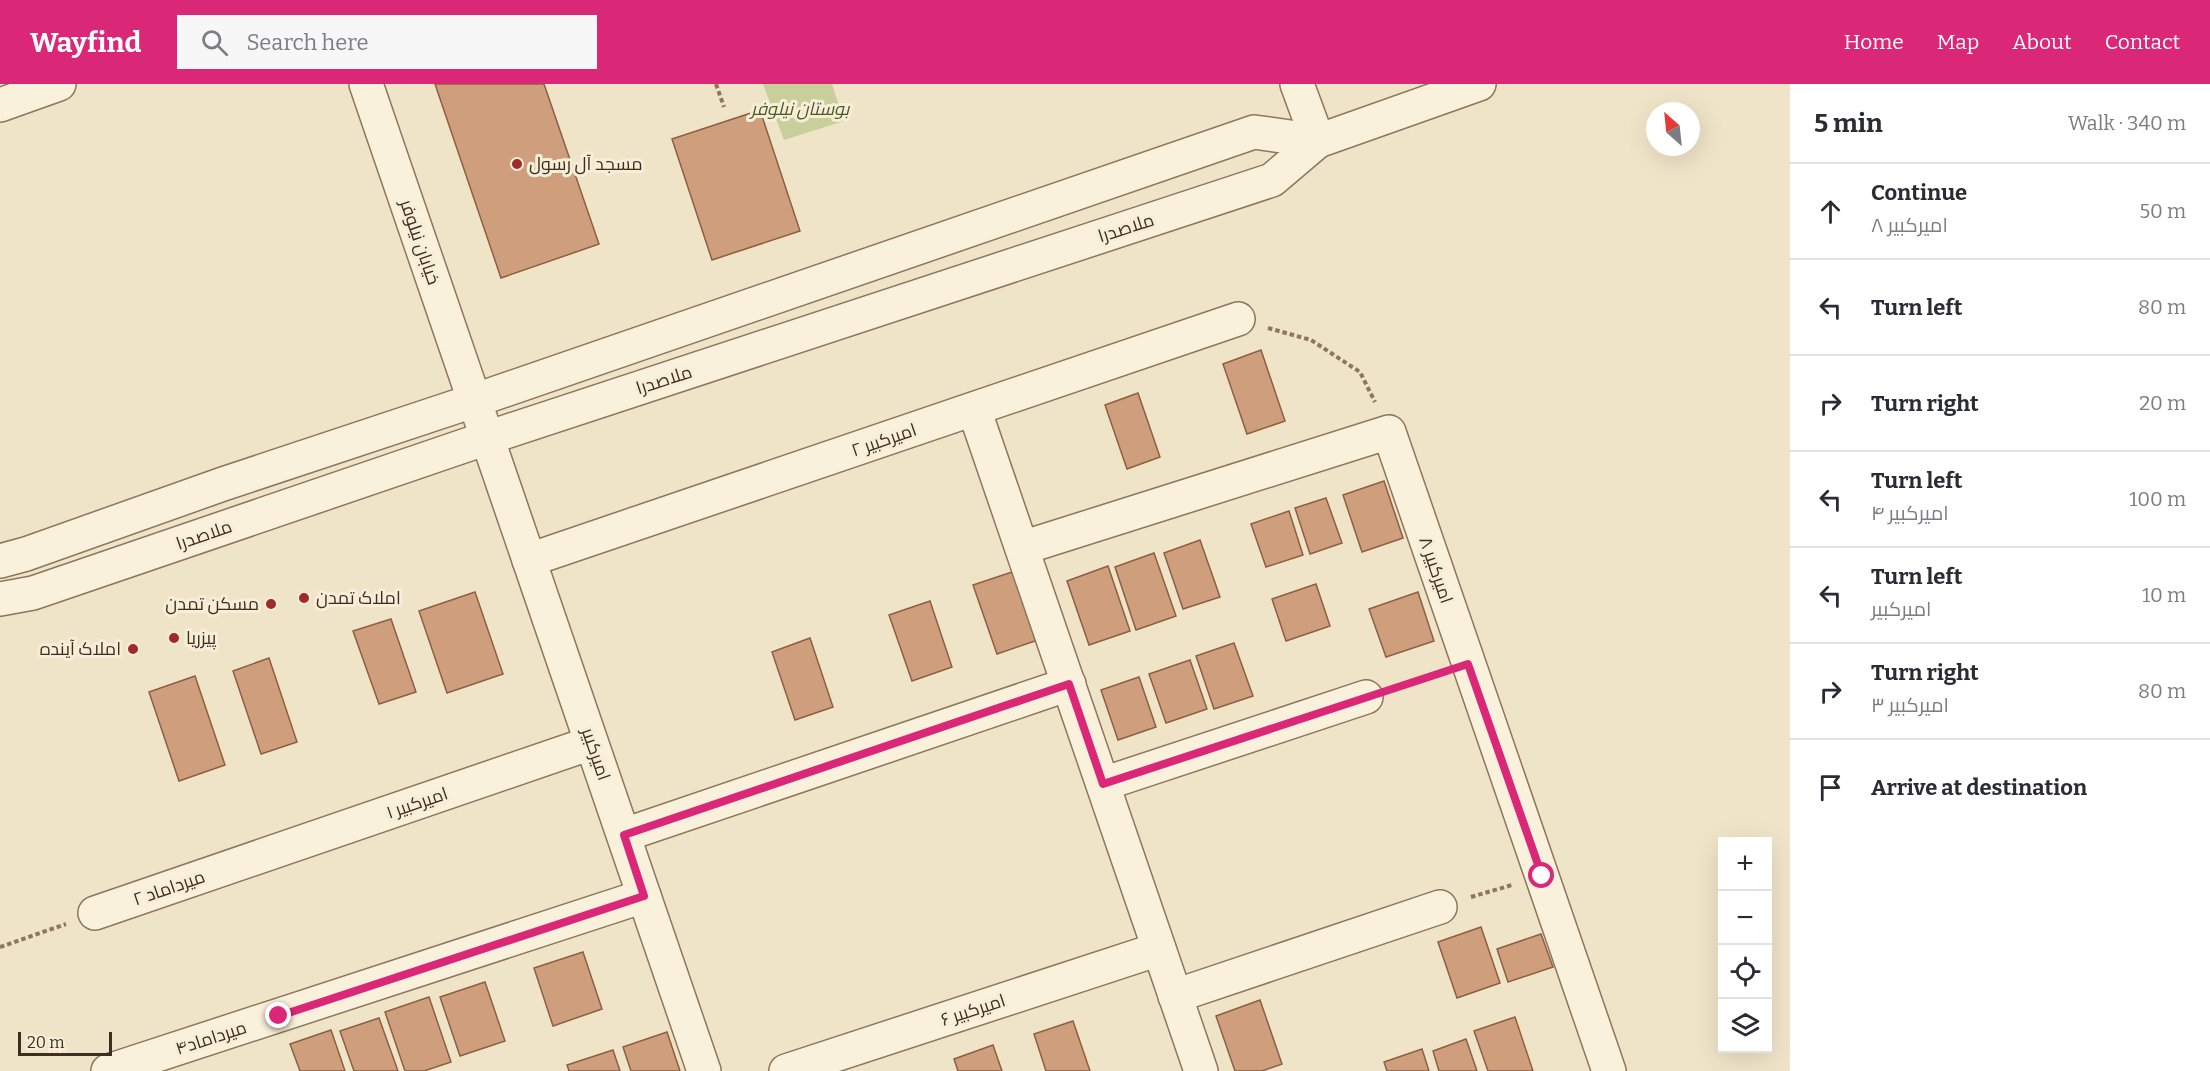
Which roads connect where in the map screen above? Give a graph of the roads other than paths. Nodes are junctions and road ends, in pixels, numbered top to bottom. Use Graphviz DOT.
graph roads {
  1 [pos="59,84"];
  2 [pos="366,84"];
  3 [pos="1297,84"];
  4 [pos="1479,84"];
  5 [pos="0,105"];
  6 [pos="1318,141"];
  7 [pos="1238,319"];
  8 [pos="473,400"];
  9 [pos="974,409"];
  10 [pos="487,438"];
  11 [pos="1022,548"];
  12 [pos="529,560"];
  13 [pos="0,561"];
  14 [pos="0,599"];
  15 [pos="1069,684"];
  16 [pos="1366,697"];
  17 [pos="591,743"];
  18 [pos="1103,784"];
  19 [pos="624,835"];
  20 [pos="243,863"];
  21 [pos="644,896"];
  22 [pos="1440,907"];
  23 [pos="95,913"];
  24 [pos="1159,949"];
  25 [pos="1175,996"];
  26 [pos="108,1071"];
  27 [pos="704,1071"];
  28 [pos="786,1071"];
  29 [pos="1201,1071"];
  30 [pos="1609,1071"];
  1 -- 5 [label="street"];
  2 -- 8 [label="street, خیابان نیلوفر"];
  3 -- 6 [label="street"];
  4 -- 6 [label="street, ملاصدرا"];
  6 -- 8 [label="street, ملاصدرا"];
  6 -- 10 [label="street, ملاصدرا"];
  7 -- 9 [label="street, امیرکبیر ۲"];
  8 -- 10 [label="street, خیابان نیلوفر"];
  8 -- 13 [label="street, ملاصدرا"];
  9 -- 11 [label="street"];
  9 -- 12 [label="street, امیرکبیر ۲"];
  10 -- 12 [label="street, امیرکبیر"];
  10 -- 14 [label="street, ملاصدرا"];
  11 -- 15 [label="street"];
  11 -- 30 [label="street, امیرکبیر ۸"];
  12 -- 17 [label="street, امیرکبیر"];
  15 -- 18 [label="street"];
  15 -- 19 [label="street"];
  16 -- 18 [label="street"];
  17 -- 19 [label="street, امیرکبیر"];
  17 -- 20 [label="street, امیرکبیر ۱"];
  18 -- 24 [label="street"];
  19 -- 21 [label="street, امیرکبیر"];
  20 -- 23 [label="street, میرداماد ۲"];
  21 -- 26 [label="street, میرداماد۴"];
  21 -- 27 [label="street, امیرکبیر"];
  22 -- 25 [label="street"];
  24 -- 25 [label="street"];
  24 -- 28 [label="street, امیرکبیر ۶"];
  25 -- 29 [label="street"];
}
